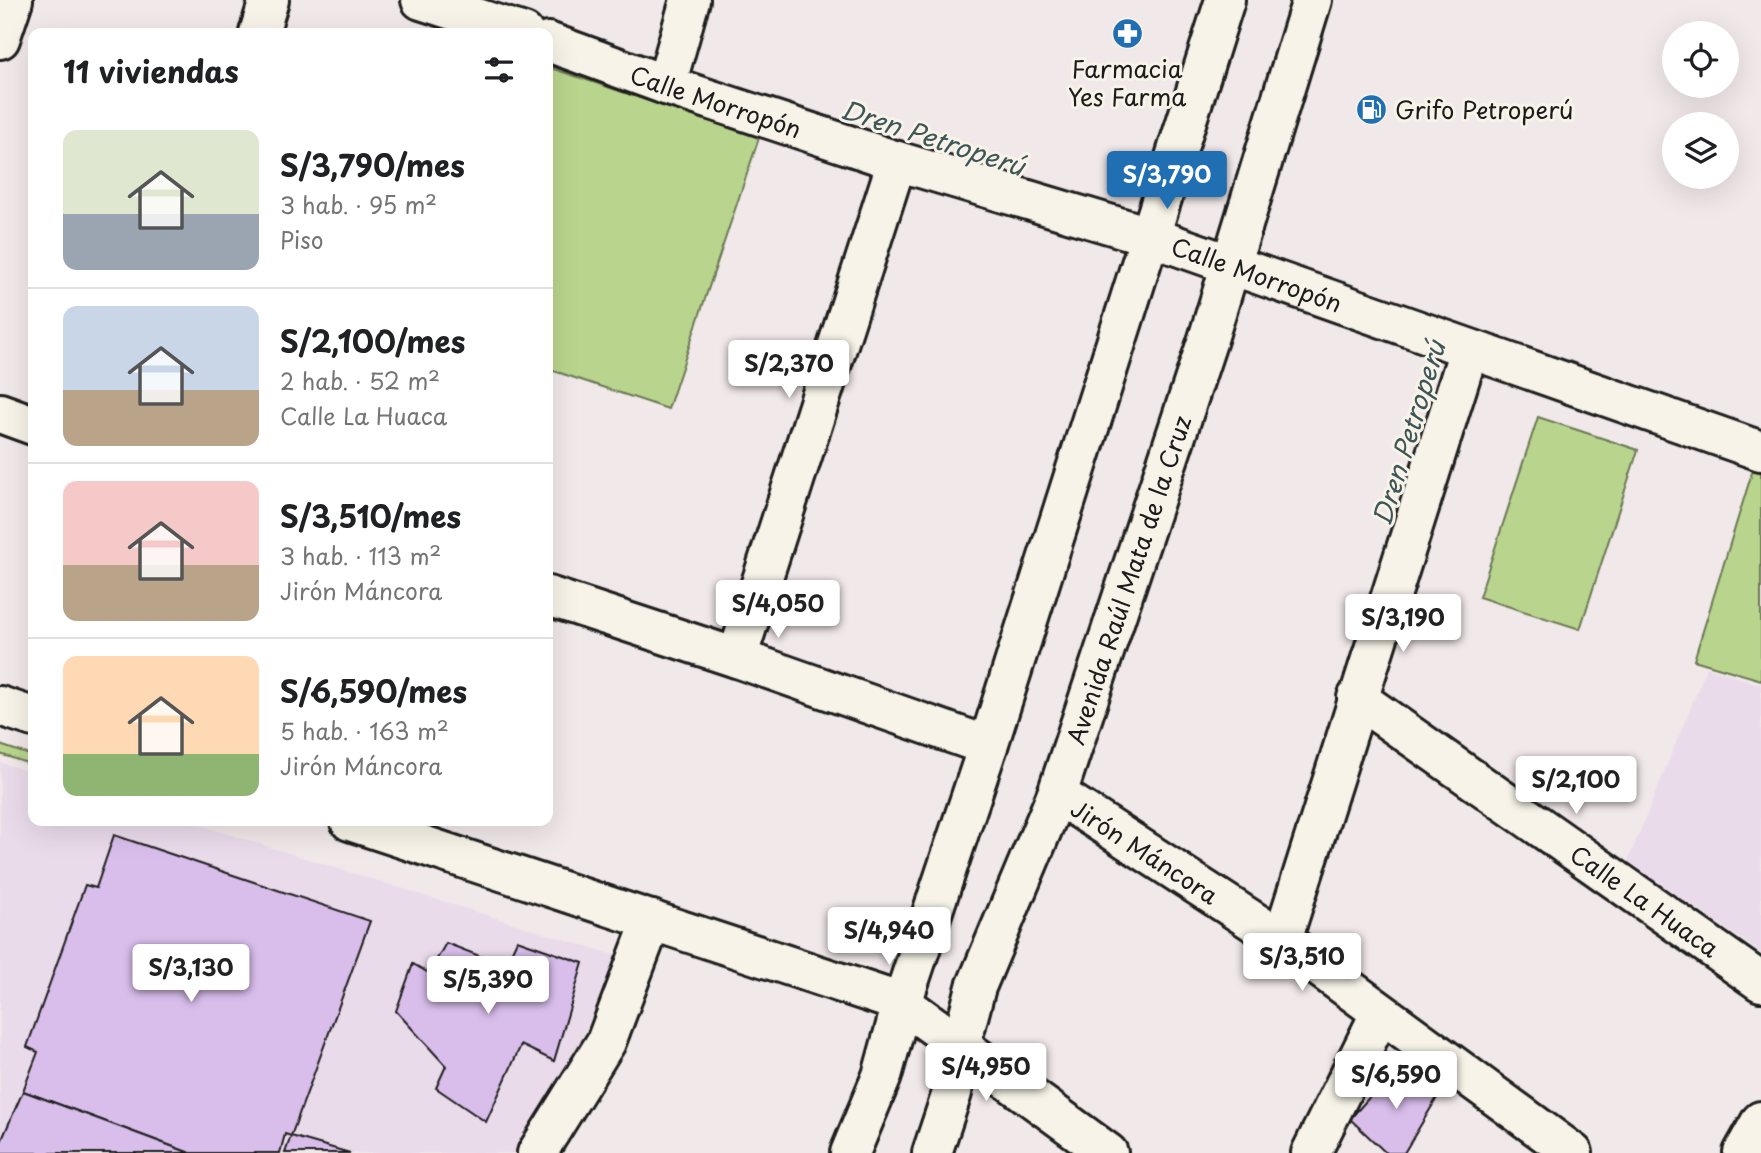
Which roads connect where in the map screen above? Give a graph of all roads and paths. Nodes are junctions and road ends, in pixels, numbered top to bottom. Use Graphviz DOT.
graph roads {
  1 [pos="13,0"];
  2 [pos="269,0"];
  3 [pos="421,0"];
  4 [pos="690,0"];
  5 [pos="1225,0"];
  6 [pos="1312,0"];
  7 [pos="261,28"];
  8 [pos="504,28"];
  9 [pos="0,39"];
  10 [pos="553,44"];
  11 [pos="666,85"];
  12 [pos="897,161"];
  13 [pos="1149,236"];
  14 [pos="1229,264"];
  15 [pos="1469,350"];
  16 [pos="0,414"];
  17 [pos="28,423"];
  18 [pos="1761,451"];
  19 [pos="553,598"];
  20 [pos="737,658"];
  21 [pos="1357,698"];
  22 [pos="0,706"];
  23 [pos="28,715"];
  24 [pos="988,746"];
  25 [pos="1057,794"];
  26 [pos="366,826"];
  27 [pos="652,920"];
  28 [pos="1282,940"];
  29 [pos="1761,982"];
  30 [pos="902,1003"];
  31 [pos="1380,1014"];
  32 [pos="960,1048"];
  33 [pos="1761,1121"];
  34 [pos="537,1153"];
  35 [pos="850,1153"];
  36 [pos="932,1153"];
  37 [pos="1108,1153"];
  38 [pos="1311,1153"];
  39 [pos="1573,1153"];
  40 [pos="1743,1153"];
  1 -- 9 [label="street"];
  2 -- 7 [label="street"];
  3 -- 8 [label="street"];
  4 -- 11 [label="street"];
  5 -- 13 [label="street"];
  6 -- 14 [label="street, Avenida Raúl Mata de la Cruz"];
  10 -- 11 [label="street, Calle Morropón"];
  11 -- 12 [label="street, Calle Morropón"];
  12 -- 13 [label="street, Calle Morropón"];
  12 -- 20 [label="street"];
  13 -- 14 [label="street, Calle Morropón"];
  13 -- 24 [label="street"];
  14 -- 15 [label="street, Calle Morropón"];
  14 -- 25 [label="street, Avenida Raúl Mata de la Cruz"];
  15 -- 18 [label="street, Calle Morropón"];
  15 -- 21 [label="street"];
  16 -- 17 [label="street"];
  19 -- 20 [label="street"];
  20 -- 24 [label="street"];
  21 -- 28 [label="street"];
  21 -- 29 [label="street, Calle La Huaca"];
  22 -- 23 [label="street"];
  24 -- 30 [label="street"];
  25 -- 28 [label="street, Jirón Máncora"];
  25 -- 32 [label="street, Avenida Raúl Mata de la Cruz"];
  26 -- 27 [label="street"];
  27 -- 30 [label="street"];
  27 -- 34 [label="street"];
  28 -- 31 [label="street, Jirón Máncora"];
  30 -- 32 [label="street"];
  30 -- 35 [label="street"];
  31 -- 38 [label="street"];
  31 -- 39 [label="street, Jirón Máncora"];
  32 -- 36 [label="street, Avenida Raúl Mata de la Cruz"];
  32 -- 37 [label="street"];
  33 -- 40 [label="street"];
}
